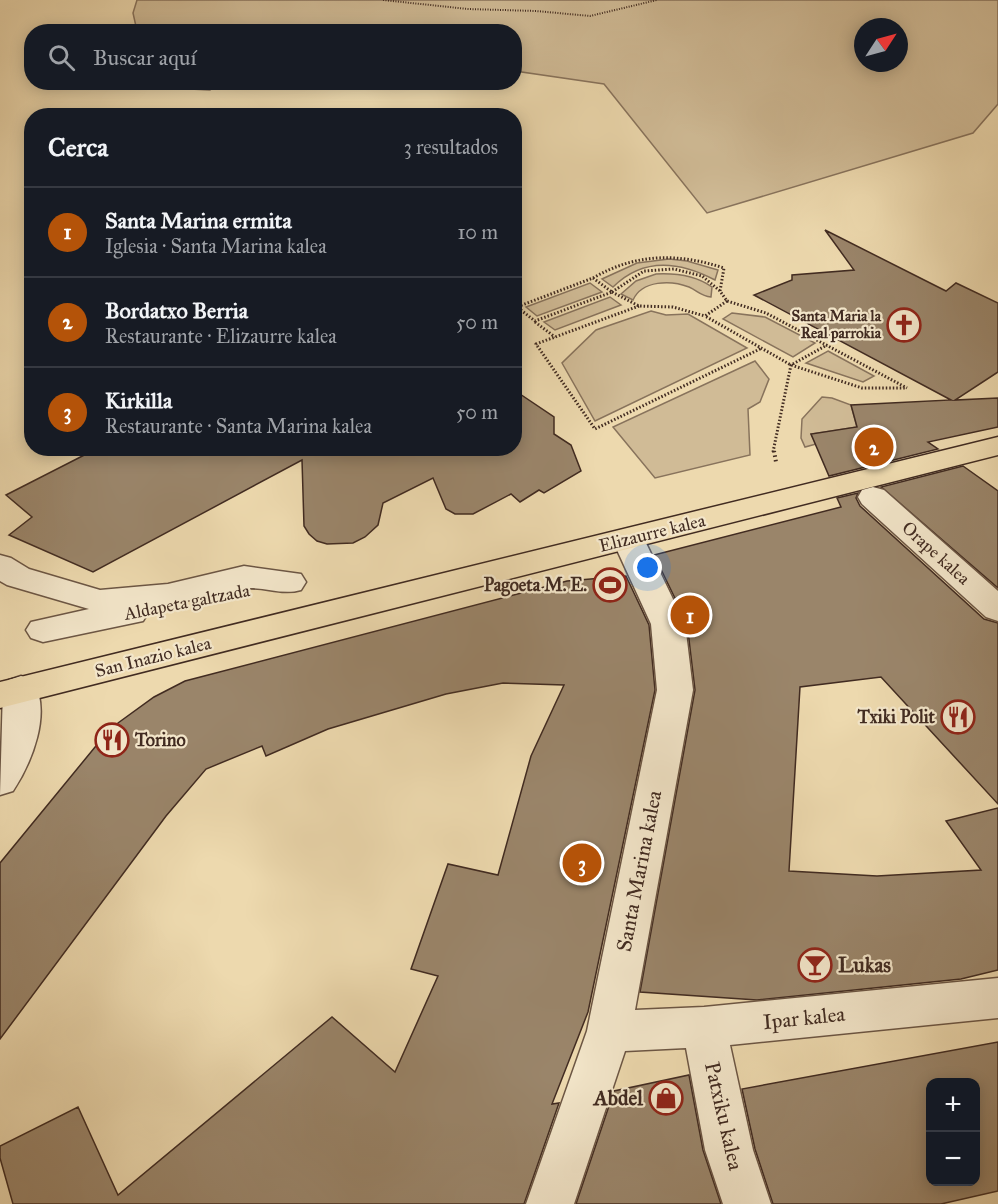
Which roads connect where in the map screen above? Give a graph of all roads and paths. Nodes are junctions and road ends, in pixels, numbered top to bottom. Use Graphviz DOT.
graph roads {
  1 [pos="383,0"];
  2 [pos="657,0"];
  3 [pos="593,279"];
  4 [pos="720,291"];
  5 [pos="612,292"];
  6 [pos="727,301"];
  7 [pos="522,305"];
  8 [pos="639,306"];
  9 [pos="522,311"];
  10 [pos="705,316"];
  11 [pos="535,321"];
  12 [pos="555,337"];
  13 [pos="826,345"];
  14 [pos="762,348"];
  15 [pos="791,365"];
  16 [pos="998,446"];
  17 [pos="776,462"];
  18 [pos="873,496"];
  19 [pos="628,539"];
  20 [pos="0,566"];
  21 [pos="290,582"];
  22 [pos="998,609"];
  23 [pos="307,619"];
  24 [pos="43,630"];
  25 [pos="11,692"];
  26 [pos="0,780"];
  27 [pos="998,998"];
  28 [pos="704,1027"];
  29 [pos="609,1031"];
  30 [pos="550,1204"];
  31 [pos="747,1204"];
  1 -- 2 [label="path"];
  3 -- 4 [label="path"];
  3 -- 5 [label="path"];
  3 -- 7 [label="path"];
  4 -- 5 [label="path"];
  4 -- 6 [label="path"];
  5 -- 8 [label="path"];
  5 -- 11 [label="path"];
  6 -- 10 [label="path"];
  6 -- 13 [label="path"];
  8 -- 10 [label="path"];
  8 -- 12 [label="path"];
  9 -- 11 [label="path"];
  10 -- 14 [label="path"];
  11 -- 12 [label="path"];
  12 -- 14 [label="path"];
  13 -- 15 [label="path"];
  13 -- 15 [label="path"];
  14 -- 15 [label="path"];
  15 -- 17 [label="path"];
  16 -- 19 [label="main road, Elizaurre kalea"];
  18 -- 22 [label="street, Orape kalea"];
  19 -- 23 [label="main road, Elizaurre kalea"];
  19 -- 29 [label="street, Santa Marina kalea"];
  20 -- 21 [label="street"];
  21 -- 23 [label="street"];
  21 -- 24 [label="street, Aldapeta galtzada"];
  23 -- 25 [label="main road, San Inazio kalea"];
  25 -- 26 [label="street"];
  27 -- 28 [label="street, Ipar kalea"];
  28 -- 29 [label="street, Ipar kalea"];
  28 -- 31 [label="street, Patxiku kalea"];
  29 -- 30 [label="street, Santa Marina kalea"];
}
